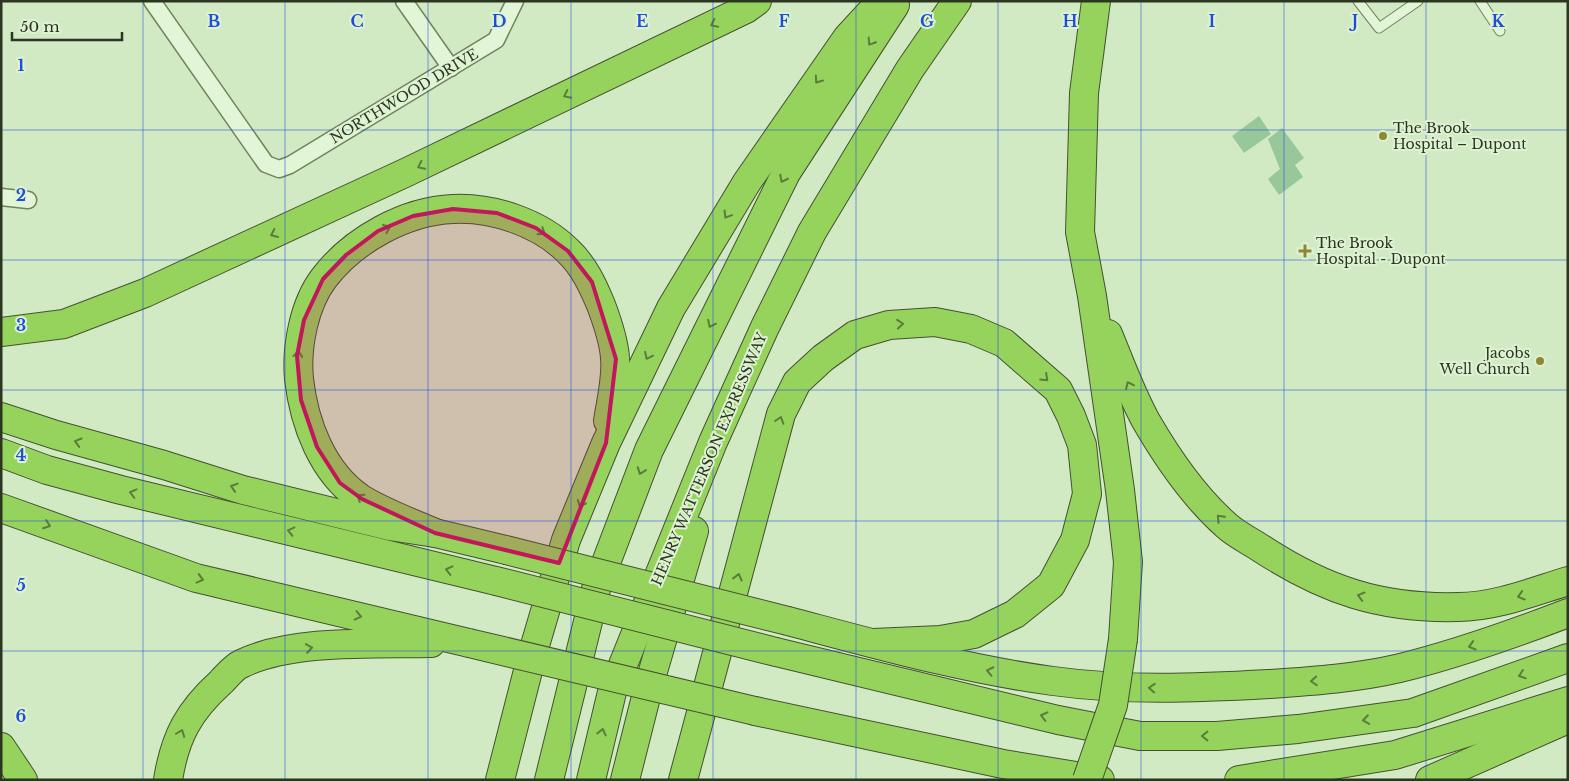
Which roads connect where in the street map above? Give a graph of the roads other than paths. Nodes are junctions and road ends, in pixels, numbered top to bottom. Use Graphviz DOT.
graph roads {
  1 [pos="152,1"];
  2 [pos="404,1"];
  3 [pos="515,1"];
  4 [pos="757,1"];
  5 [pos="881,1"];
  6 [pos="897,1"];
  7 [pos="958,1"];
  8 [pos="974,1"];
  9 [pos="1096,1"];
  10 [pos="1358,1"];
  11 [pos="1418,1"];
  12 [pos="1480,1"];
  13 [pos="1500,31"];
  14 [pos="450,68"];
  15 [pos="1,197"];
  16 [pos="28,200"];
  17 [pos="1092,296"];
  18 [pos="1,332"];
  19 [pos="1,417"];
  20 [pos="606,443"];
  21 [pos="1,452"];
  22 [pos="1,508"];
  23 [pos="435,533"];
  24 [pos="1568,581"];
  25 [pos="1568,613"];
  26 [pos="469,642"];
  27 [pos="872,643"];
  28 [pos="1568,658"];
  29 [pos="1568,701"];
  30 [pos="1568,719"];
  31 [pos="3,749"];
  32 [pos="23,780"];
  33 [pos="28,780"];
  34 [pos="168,780"];
  35 [pos="500,780"];
  36 [pos="549,780"];
  37 [pos="591,780"];
  38 [pos="624,780"];
  39 [pos="684,780"];
  40 [pos="1087,780"];
  41 [pos="1100,780"];
  42 [pos="1239,780"];
  43 [pos="1430,780"];
  1 -- 14 [label="street, NORTHWOOD DRIVE"];
  2 -- 14 [label="street"];
  3 -- 14 [label="street, NORTHWOOD DRIVE"];
  4 -- 18 [label="highway, one-way"];
  5 -- 20 [label="highway, one-way"];
  6 -- 36 [label="highway, one-way"];
  37 -- 7 [label="highway, HENRY WATTERSON EXPRESSWAY, one-way"];
  8 -- 38 [label="highway"];
  9 -- 17 [label="highway"];
  10 -- 11 [label="lane"];
  12 -- 13 [label="lane"];
  15 -- 16 [label="street"];
  24 -- 17 [label="highway, one-way"];
  17 -- 40 [label="highway, bridge"];
  23 -- 19 [label="highway, one-way"];
  23 -- 20 [label="highway, one-way"];
  20 -- 35 [label="highway, one-way"];
  28 -- 21 [label="highway, one-way, bridge"];
  22 -- 26 [label="highway, one-way"];
  23 -- 27 [label="highway, bridge"];
  25 -- 27 [label="highway, one-way"];
  34 -- 26 [label="highway, one-way"];
  26 -- 41 [label="highway, bridge"];
  39 -- 27 [label="highway, one-way"];
  29 -- 42 [label="highway"];
  30 -- 43 [label="highway"];
  31 -- 32 [label="highway"];
  31 -- 33 [label="highway"];
}
